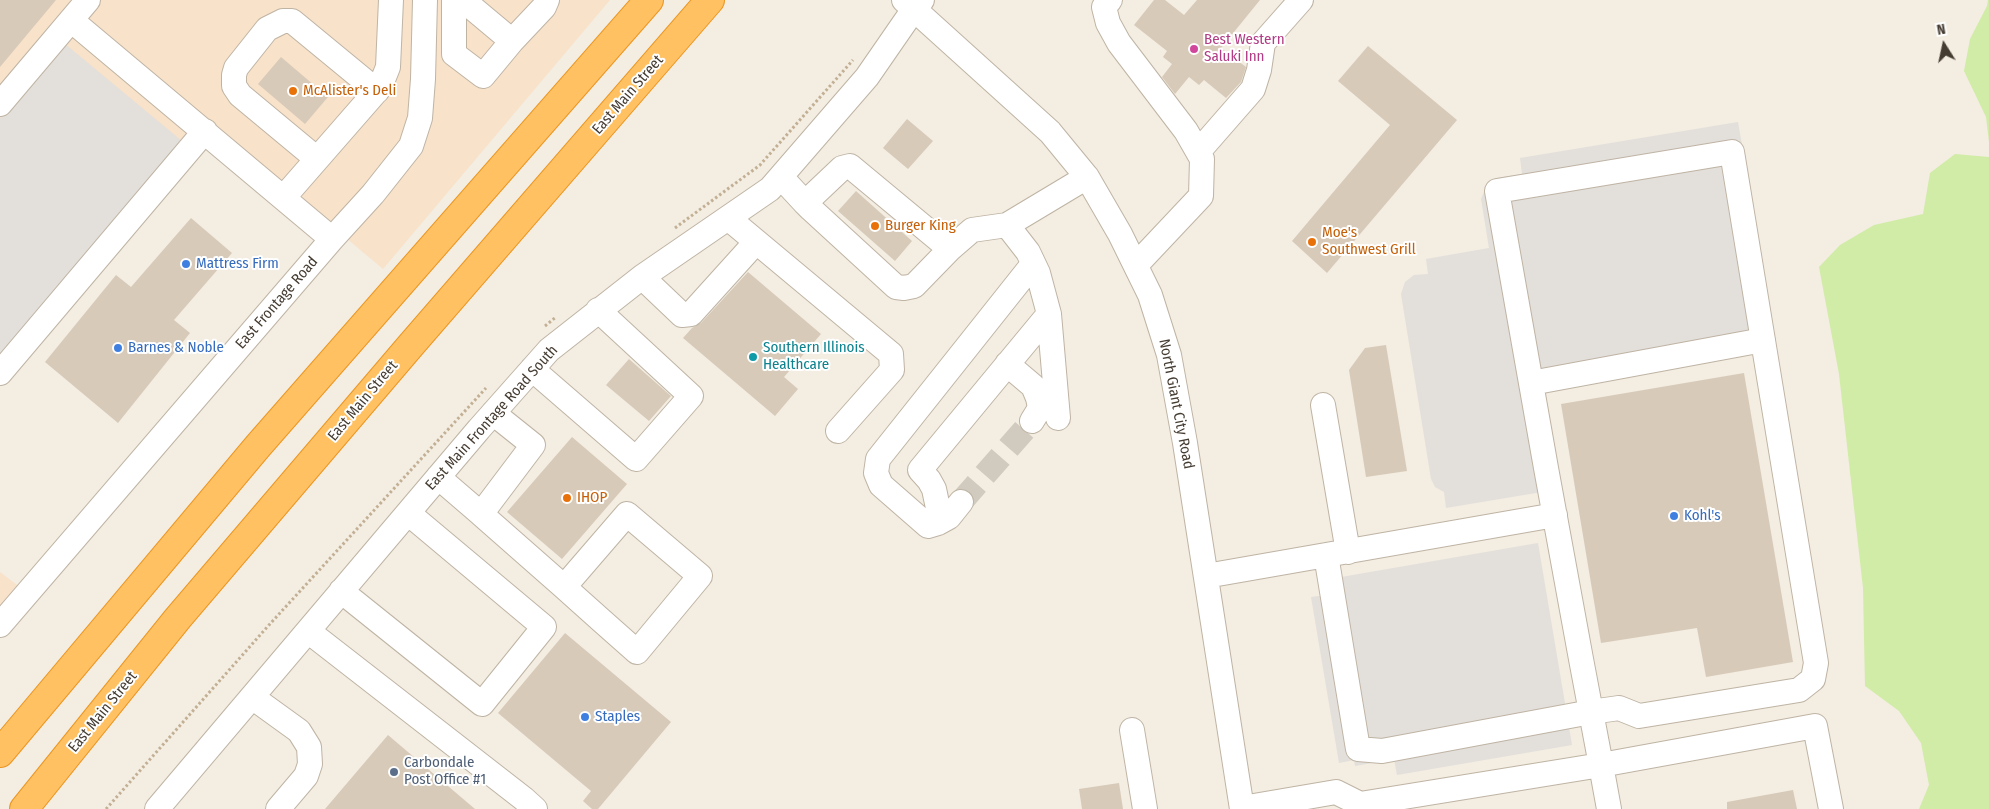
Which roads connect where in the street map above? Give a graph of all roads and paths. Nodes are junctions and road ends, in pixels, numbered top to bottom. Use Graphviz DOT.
graph roads {
  1 [pos="88,0"];
  2 [pos="391,0"];
  3 [pos="425,0"];
  4 [pos="454,0"];
  5 [pos="463,0"];
  6 [pos="547,0"];
  7 [pos="649,0"];
  8 [pos="710,0"];
  9 [pos="1110,0"];
  10 [pos="1302,0"];
  11 [pos="913,3"];
  12 [pos="71,20"];
  13 [pos="512,41"];
  14 [pos="377,91"];
  15 [pos="0,104"];
  16 [pos="204,131"];
  17 [pos="1198,152"];
  18 [pos="317,159"];
  19 [pos="782,177"];
  20 [pos="1087,177"];
  21 [pos="284,197"];
  22 [pos="805,203"];
  23 [pos="728,218"];
  24 [pos="1007,225"];
  25 [pos="332,239"];
  26 [pos="756,242"];
  27 [pos="950,249"];
  28 [pos="1034,264"];
  29 [pos="1136,265"];
  30 [pos="642,277"];
  31 [pos="598,310"];
  32 [pos="1049,314"];
  33 [pos="1763,340"];
  34 [pos="1007,364"];
  35 [pos="532,369"];
  36 [pos="0,373"];
  37 [pos="1531,383"];
  38 [pos="1324,405"];
  39 [pos="493,413"];
  40 [pos="1058,418"];
  41 [pos="1032,420"];
  42 [pos="838,431"];
  43 [pos="438,477"];
  44 [pos="961,502"];
  45 [pos="408,513"];
  46 [pos="481,514"];
  47 [pos="1555,515"];
  48 [pos="938,524"];
  49 [pos="1337,553"];
  50 [pos="1206,576"];
  51 [pos="564,587"];
  52 [pos="341,591"];
  53 [pos="4,612"];
  54 [pos="308,631"];
  55 [pos="252,697"];
  56 [pos="1591,712"];
  57 [pos="1132,730"];
  58 [pos="0,753"];
  59 [pos="1601,765"];
  60 [pos="1361,806"];
  61 [pos="1242,808"];
  62 [pos="24,809"];
  63 [pos="157,809"];
  64 [pos="278,809"];
  65 [pos="535,809"];
  66 [pos="1145,809"];
  67 [pos="1609,809"];
  68 [pos="1831,809"];
  1 -- 12 [label="street"];
  2 -- 14 [label="street"];
  3 -- 25 [label="street, East Frontage Road"];
  4 -- 13 [label="street"];
  5 -- 13 [label="street"];
  6 -- 13 [label="street"];
  7 -- 58 [label="highway"];
  8 -- 62 [label="highway, East Main Street"];
  9 -- 17 [label="street"];
  10 -- 17 [label="street"];
  11 -- 19 [label="street, East Main Frontage Road South"];
  11 -- 20 [label="street, North Giant City Road"];
  12 -- 15 [label="street"];
  12 -- 16 [label="street"];
  14 -- 18 [label="street"];
  14 -- 18 [label="street"];
  16 -- 21 [label="street"];
  16 -- 36 [label="street"];
  17 -- 29 [label="street"];
  18 -- 21 [label="street"];
  19 -- 22 [label="street"];
  19 -- 23 [label="street, East Main Frontage Road South"];
  20 -- 24 [label="street"];
  20 -- 29 [label="street, North Giant City Road"];
  21 -- 25 [label="street"];
  22 -- 27 [label="street"];
  22 -- 27 [label="street"];
  23 -- 26 [label="street"];
  23 -- 30 [label="street, East Main Frontage Road South"];
  24 -- 27 [label="street"];
  24 -- 28 [label="street"];
  25 -- 53 [label="street, East Frontage Road"];
  26 -- 30 [label="street"];
  26 -- 42 [label="street"];
  28 -- 32 [label="street"];
  28 -- 48 [label="street"];
  29 -- 50 [label="street, North Giant City Road"];
  30 -- 31 [label="street, East Main Frontage Road South"];
  31 -- 35 [label="street, East Main Frontage Road South"];
  31 -- 35 [label="street"];
  32 -- 34 [label="street"];
  32 -- 40 [label="street"];
  33 -- 37 [label="street"];
  33 -- 37 [label="street"];
  33 -- 56 [label="street"];
  34 -- 41 [label="street"];
  34 -- 48 [label="street"];
  35 -- 39 [label="street, East Main Frontage Road South"];
  37 -- 47 [label="street"];
  38 -- 49 [label="street"];
  39 -- 43 [label="street, East Main Frontage Road South"];
  39 -- 46 [label="street"];
  43 -- 45 [label="street, East Main Frontage Road South"];
  43 -- 46 [label="street"];
  44 -- 48 [label="street"];
  45 -- 52 [label="street, East Main Frontage Road South"];
  45 -- 52 [label="street"];
  46 -- 51 [label="street"];
  47 -- 49 [label="street"];
  47 -- 56 [label="street"];
  49 -- 50 [label="street"];
  49 -- 56 [label="street"];
  50 -- 61 [label="street, North Giant City Road"];
  51 -- 51 [label="street"];
  52 -- 54 [label="street, East Main Frontage Road South"];
  54 -- 55 [label="street, East Main Frontage Road South"];
  54 -- 65 [label="street"];
  55 -- 63 [label="street, East Main Frontage Road South"];
  55 -- 64 [label="street"];
  56 -- 59 [label="street"];
  57 -- 66 [label="street"];
  59 -- 60 [label="street"];
  59 -- 67 [label="street"];
  59 -- 68 [label="street"];
  60 -- 61 [label="street"];
}
